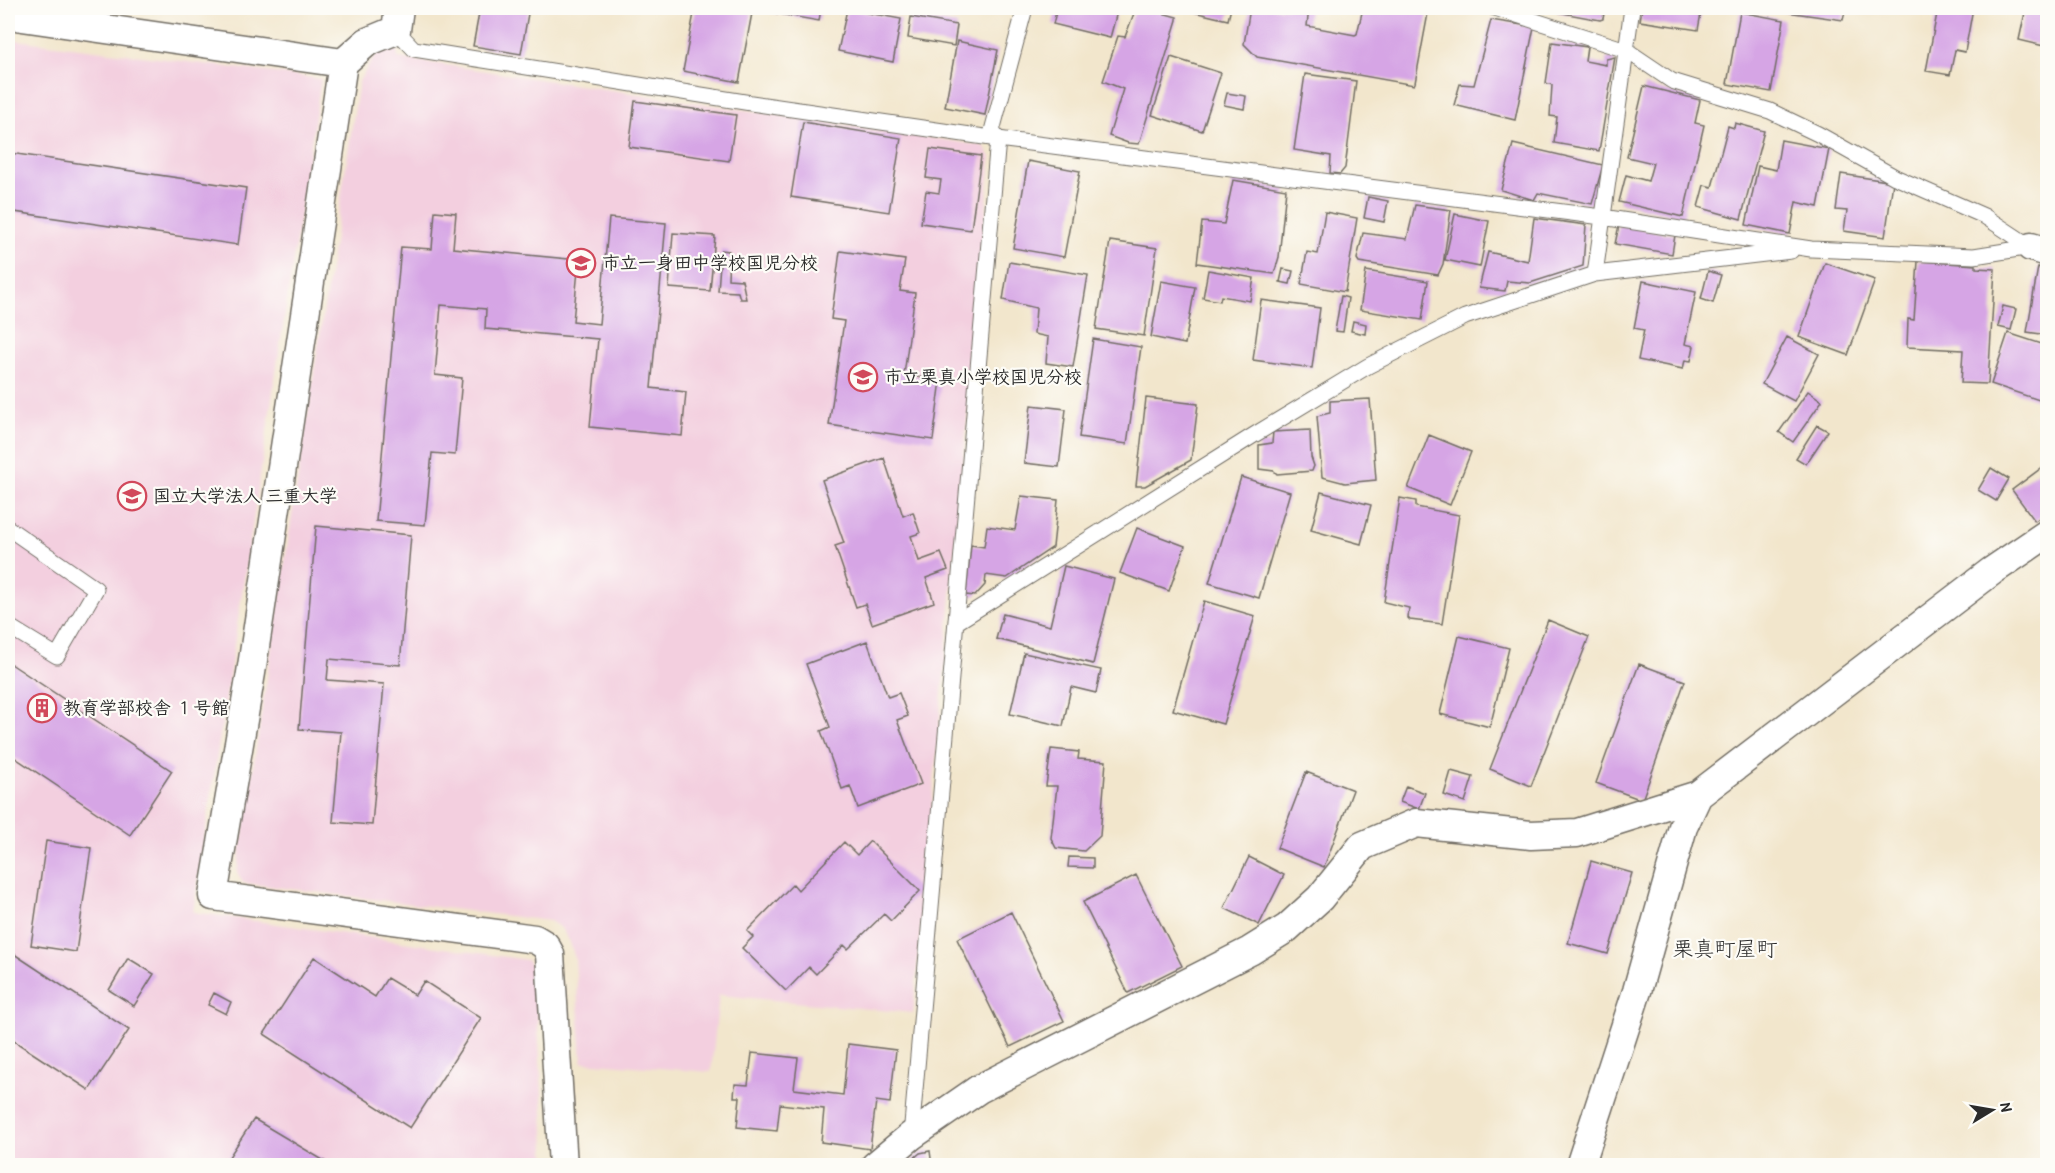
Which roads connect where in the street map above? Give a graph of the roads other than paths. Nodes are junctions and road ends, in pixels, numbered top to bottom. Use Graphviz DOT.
graph roads {
  1 [pos="1025,8"];
  2 [pos="1495,8"];
  3 [pos="1632,8"];
  4 [pos="8,15"];
  5 [pos="397,19"];
  6 [pos="1626,50"];
  7 [pos="343,63"];
  8 [pos="998,139"];
  9 [pos="1602,217"];
  10 [pos="1811,249"];
  11 [pos="2039,250"];
  12 [pos="1595,274"];
  13 [pos="8,528"];
  14 [pos="2048,532"];
  15 [pos="957,622"];
  16 [pos="8,626"];
  17 [pos="1698,795"];
  18 [pos="911,1136"];
  19 [pos="563,1166"];
  20 [pos="875,1166"];
  21 [pos="1580,1166"];
  1 -- 8 [label="lane"];
  2 -- 6 [label="lane"];
  3 -- 6 [label="lane"];
  4 -- 7 [label="street"];
  5 -- 7 [label="street"];
  5 -- 8 [label="lane"];
  6 -- 9 [label="lane"];
  6 -- 11 [label="lane"];
  7 -- 19 [label="street"];
  8 -- 9 [label="lane"];
  8 -- 15 [label="lane"];
  9 -- 10 [label="lane"];
  9 -- 12 [label="lane"];
  10 -- 11 [label="lane"];
  10 -- 12 [label="lane"];
  12 -- 15 [label="lane"];
  13 -- 16 [label="lane"];
  14 -- 17 [label="street"];
  15 -- 18 [label="lane"];
  17 -- 18 [label="street"];
  17 -- 21 [label="street"];
  18 -- 20 [label="street"];
}
